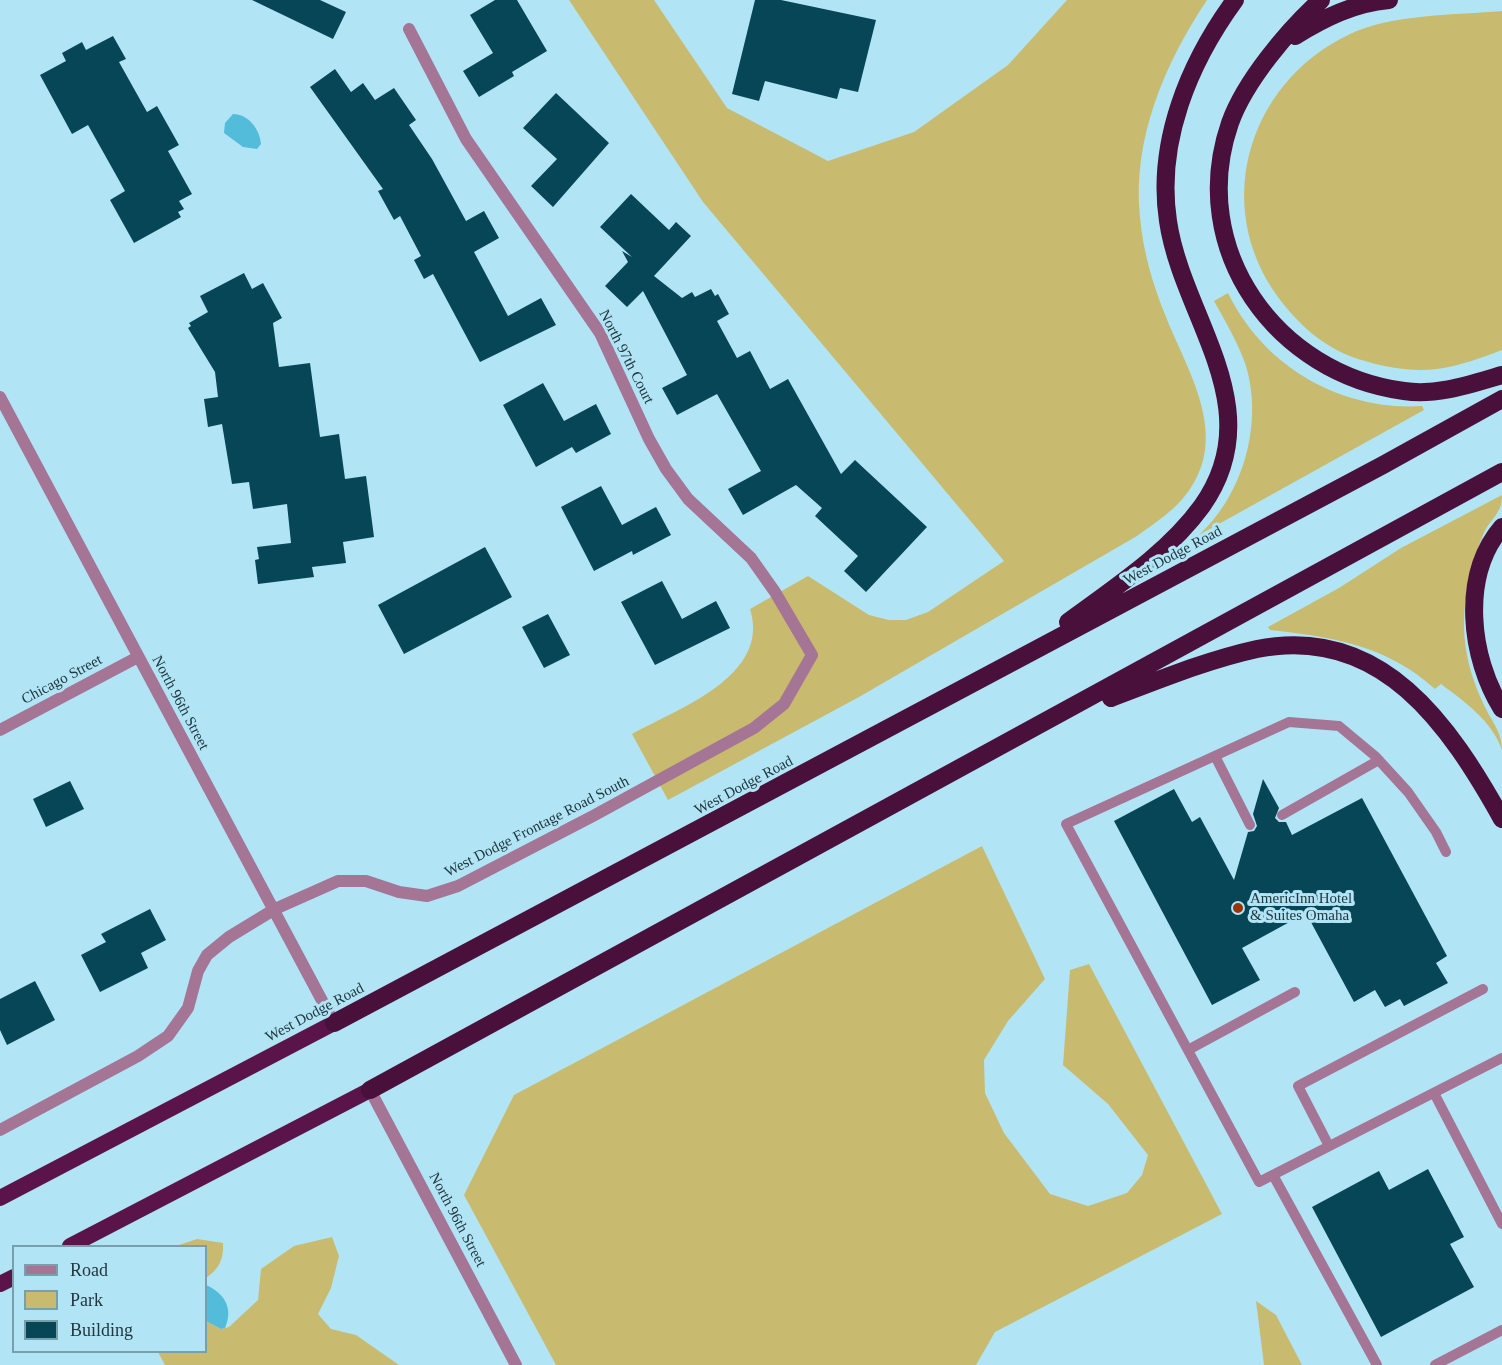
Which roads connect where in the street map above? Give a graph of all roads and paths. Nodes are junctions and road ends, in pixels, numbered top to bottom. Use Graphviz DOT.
graph roads {
  1 [pos="1234,0"];
  2 [pos="1321,0"];
  3 [pos="1389,0"];
  4 [pos="409,29"];
  5 [pos="1266,62"];
  6 [pos="1502,375"];
  7 [pos="0,397"];
  8 [pos="1502,399"];
  9 [pos="1502,472"];
  10 [pos="1502,527"];
  11 [pos="812,656"];
  12 [pos="1025,656"];
  13 [pos="138,657"];
  14 [pos="1502,709"];
  15 [pos="1056,718"];
  16 [pos="0,730"];
  17 [pos="1215,756"];
  18 [pos="1379,760"];
  19 [pos="1282,815"];
  20 [pos="1502,819"];
  21 [pos="1250,825"];
  22 [pos="1446,852"];
  23 [pos="275,909"];
  24 [pos="1483,989"];
  25 [pos="1295,992"];
  26 [pos="334,1023"];
  27 [pos="1188,1050"];
  28 [pos="1502,1058"];
  29 [pos="370,1090"];
  30 [pos="1434,1093"];
  31 [pos="0,1130"];
  32 [pos="1329,1146"];
  33 [pos="1274,1175"];
  34 [pos="0,1198"];
  35 [pos="1502,1224"];
  36 [pos="72,1245"];
  37 [pos="1502,1330"];
  38 [pos="516,1365"];
  39 [pos="1377,1365"];
  40 [pos="1435,1365"];
  1 -- 12 [label="highway"];
  2 -- 5 [label="highway"];
  3 -- 5 [label="highway"];
  4 -- 11 [label="street, North 97th Court"];
  5 -- 6 [label="highway"];
  7 -- 13 [label="street, North 96th Street"];
  8 -- 12 [label="highway, West Dodge Road"];
  9 -- 15 [label="highway"];
  10 -- 14 [label="highway"];
  11 -- 23 [label="street, West Dodge Frontage Road South"];
  12 -- 26 [label="highway, West Dodge Road"];
  13 -- 16 [label="street, Chicago Street"];
  13 -- 23 [label="street, North 96th Street"];
  15 -- 20 [label="highway"];
  15 -- 29 [label="highway"];
  17 -- 18 [label="lane"];
  17 -- 21 [label="lane"];
  17 -- 27 [label="lane"];
  18 -- 19 [label="lane"];
  18 -- 22 [label="lane"];
  23 -- 26 [label="street, North 96th Street"];
  23 -- 31 [label="street, West Dodge Frontage Road South"];
  24 -- 32 [label="lane"];
  25 -- 27 [label="lane"];
  26 -- 34 [label="highway, West Dodge Road"];
  27 -- 33 [label="lane"];
  28 -- 30 [label="lane"];
  29 -- 36 [label="highway"];
  29 -- 38 [label="street, North 96th Street"];
  30 -- 32 [label="lane"];
  30 -- 35 [label="lane"];
  32 -- 33 [label="lane"];
  33 -- 39 [label="lane"];
  37 -- 40 [label="lane"];
}
